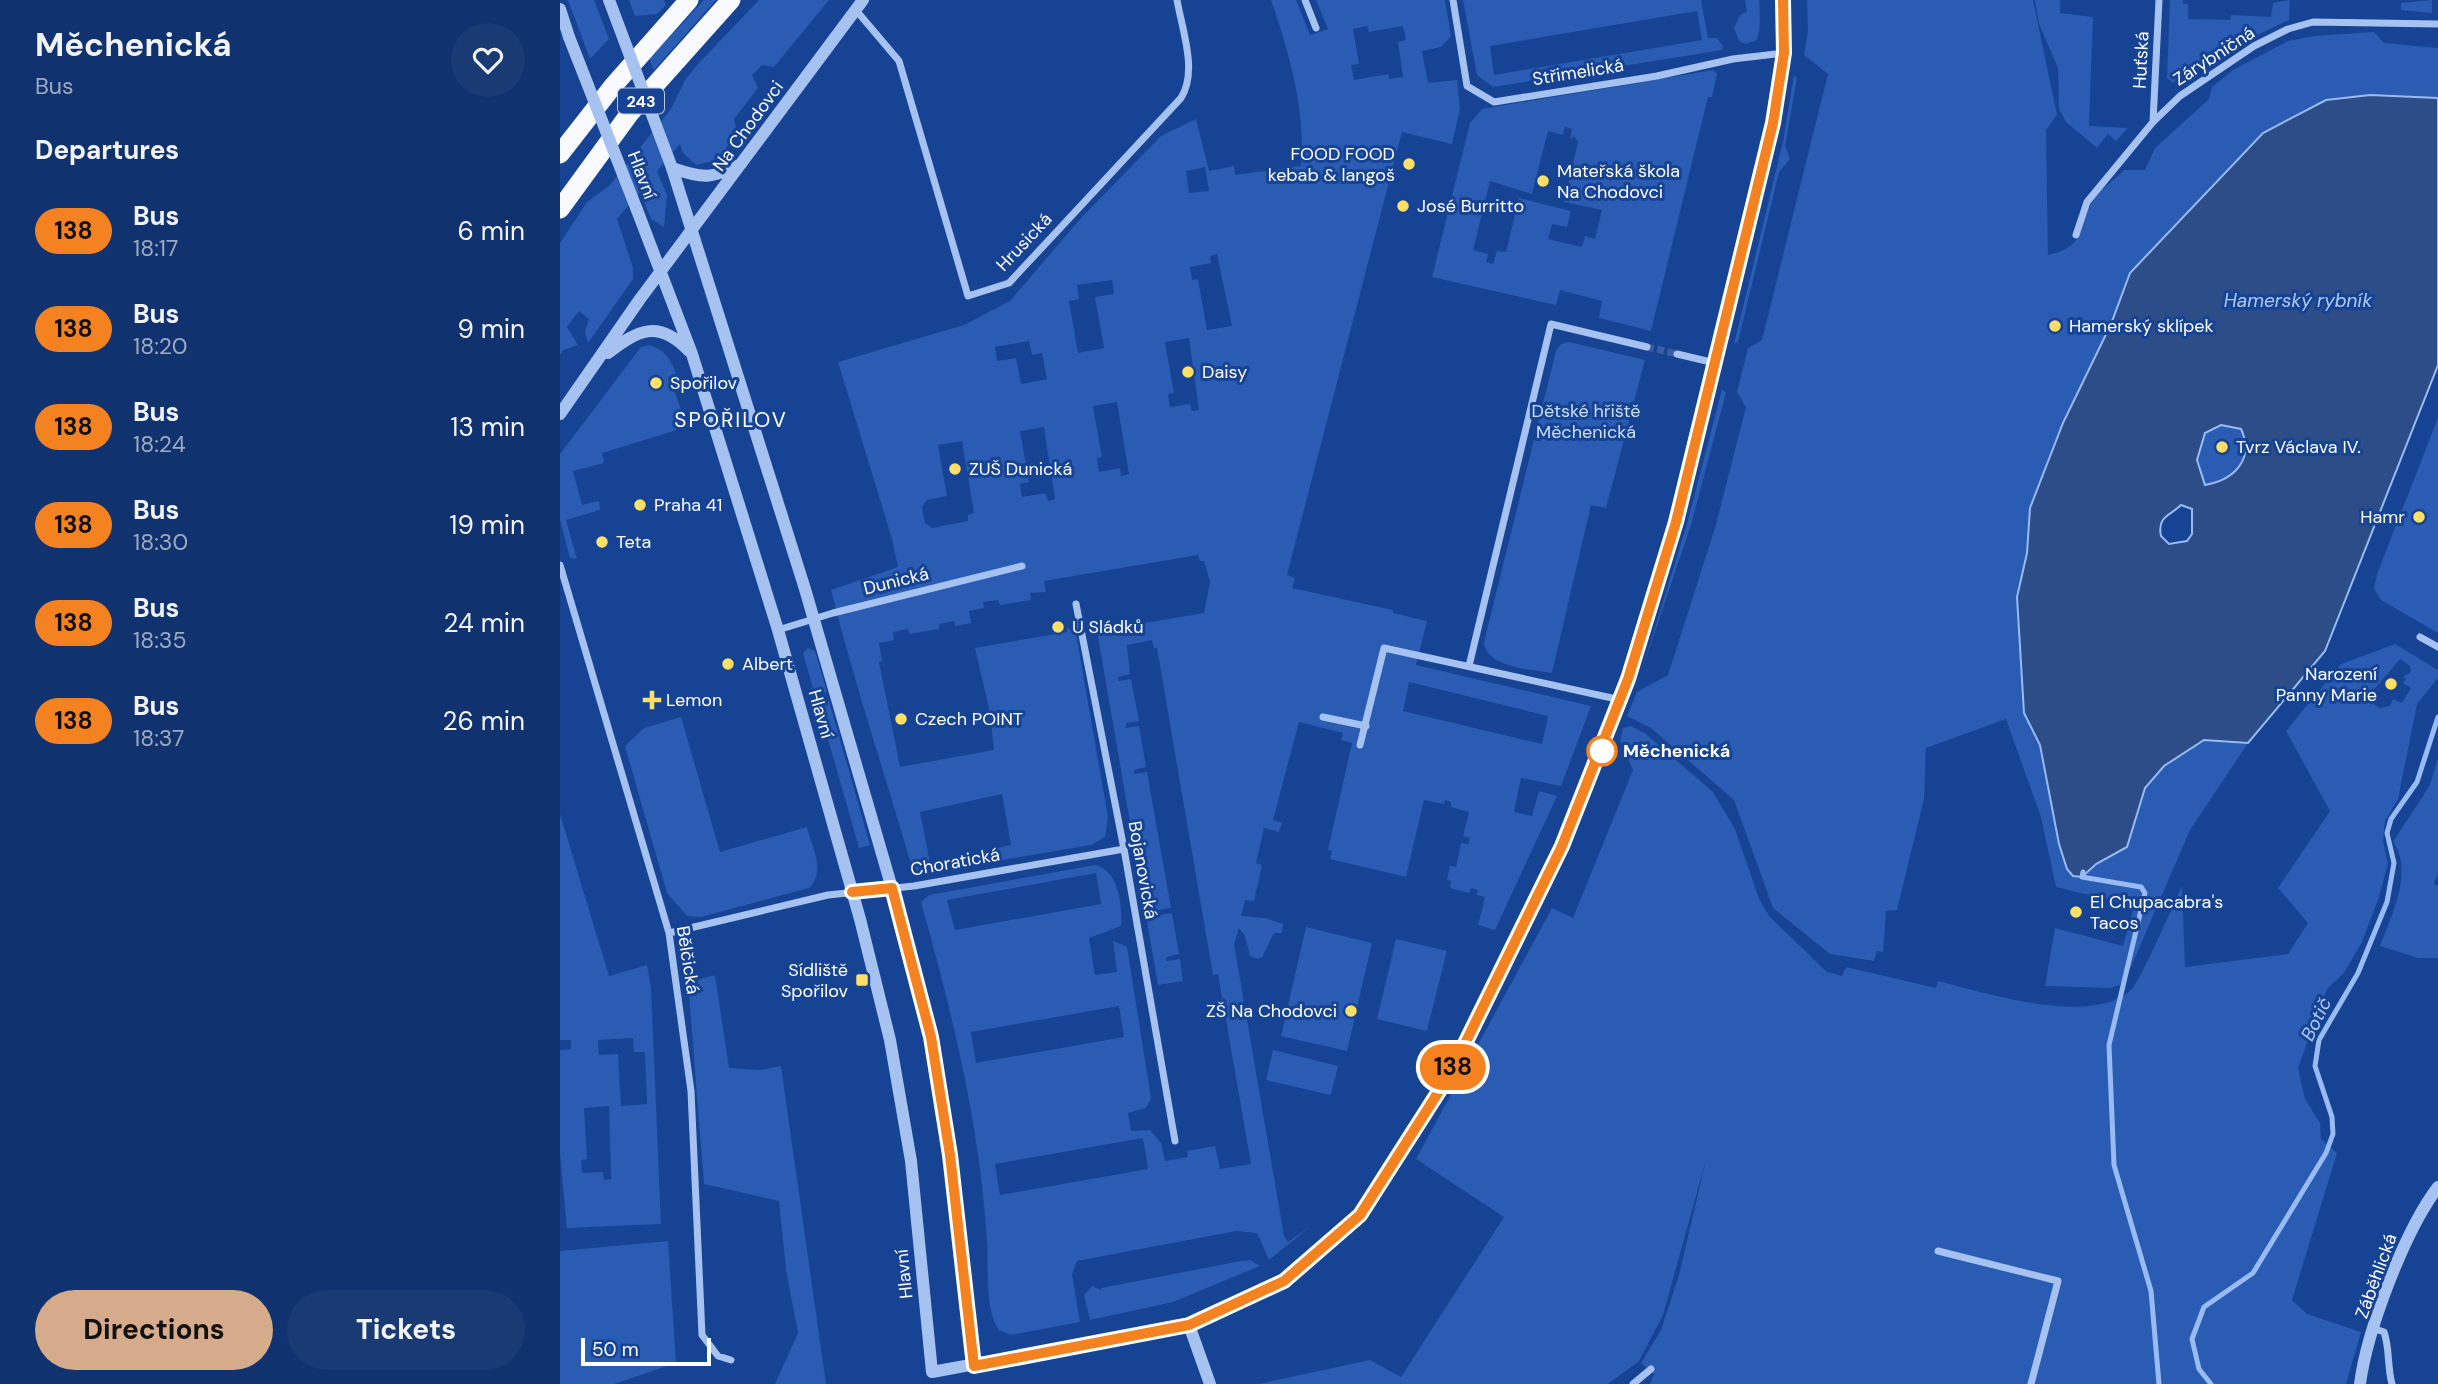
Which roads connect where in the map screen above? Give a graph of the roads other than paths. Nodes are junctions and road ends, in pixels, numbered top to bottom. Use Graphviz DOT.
graph roads {
  1 [pos="609,0"];
  2 [pos="689,0"];
  3 [pos="731,0"];
  4 [pos="1177,0"];
  5 [pos="1305,0"];
  6 [pos="1453,0"];
  7 [pos="1783,0"];
  8 [pos="2159,0"];
  9 [pos="859,4"];
  10 [pos="560,9"];
  11 [pos="2438,24"];
  12 [pos="1315,28"];
  13 [pos="1784,53"];
  14 [pos="2153,122"];
  15 [pos="560,154"];
  16 [pos="744,162"];
  17 [pos="672,168"];
  18 [pos="560,209"];
  19 [pos="691,234"];
  20 [pos="2076,236"];
  21 [pos="662,274"];
  22 [pos="1647,347"];
  23 [pos="692,354"];
  24 [pos="1677,354"];
  25 [pos="599,359"];
  26 [pos="1715,363"];
  27 [pos="560,414"];
  28 [pos="560,565"];
  29 [pos="1022,566"];
  30 [pos="1076,604"];
  31 [pos="813,619"];
  32 [pos="778,630"];
  33 [pos="2420,637"];
  34 [pos="2438,647"];
  35 [pos="1469,666"];
  36 [pos="1621,700"];
  37 [pos="1323,717"];
  38 [pos="1366,726"];
  39 [pos="1360,745"];
  40 [pos="1124,849"];
  41 [pos="892,888"];
  42 [pos="852,892"];
  43 [pos="669,933"];
  44 [pos="1175,1142"];
  45 [pos="2438,1187"];
  46 [pos="1938,1251"];
  47 [pos="1189,1325"];
  48 [pos="2375,1328"];
  49 [pos="731,1360"];
  50 [pos="974,1366"];
  51 [pos="1651,1369"];
  52 [pos="932,1378"];
  53 [pos="1210,1384"];
  54 [pos="1633,1384"];
  55 [pos="2031,1384"];
  56 [pos="2360,1384"];
  57 [pos="2392,1384"];
  1 -- 17 [label="street, Hlavní, bridge"];
  2 -- 15 [label="highway, 243"];
  3 -- 18 [label="highway, 243"];
  4 -- 9 [label="street, Hrusická"];
  5 -- 12 [label="street"];
  6 -- 13 [label="street, Střimelická"];
  7 -- 13 [label="street"];
  8 -- 14 [label="street, Huťská"];
  9 -- 16 [label="street, Na Chodovci"];
  10 -- 21 [label="street, Hlavní, bridge"];
  11 -- 14 [label="street, Zárybničná"];
  13 -- 26 [label="street"];
  14 -- 20 [label="street, Zárybničná"];
  16 -- 17 [label="street"];
  16 -- 19 [label="street, Na Chodovci"];
  17 -- 19 [label="street, Hlavní"];
  19 -- 21 [label="street, Na Chodovci"];
  19 -- 31 [label="street, Hlavní"];
  21 -- 23 [label="street, Hlavní"];
  21 -- 25 [label="street, Na Chodovci"];
  22 -- 35 [label="street"];
  23 -- 25 [label="street"];
  23 -- 32 [label="street, Hlavní"];
  24 -- 26 [label="street"];
  25 -- 27 [label="street, Na Chodovci"];
  26 -- 36 [label="street"];
  28 -- 43 [label="street, Bělčická"];
  29 -- 31 [label="street, Dunická"];
  30 -- 40 [label="street, Bojanovická"];
  31 -- 32 [label="street, Dunická"];
  31 -- 41 [label="street, Hlavní"];
  32 -- 42 [label="street, Hlavní"];
  33 -- 34 [label="street"];
  35 -- 36 [label="street"];
  35 -- 38 [label="street"];
  36 -- 47 [label="street"];
  37 -- 38 [label="street"];
  38 -- 39 [label="street"];
  40 -- 41 [label="street, Choratická"];
  40 -- 44 [label="street, Bojanovická"];
  41 -- 42 [label="street, Choratická"];
  41 -- 50 [label="street, Hlavní"];
  42 -- 43 [label="street, Choratická"];
  42 -- 52 [label="street, Hlavní"];
  43 -- 49 [label="street, Bělčická"];
  45 -- 48 [label="street, Záběhlická"];
  46 -- 55 [label="street"];
  47 -- 50 [label="street"];
  47 -- 53 [label="street"];
  48 -- 56 [label="street, Záběhlická"];
  48 -- 57 [label="street"];
  50 -- 52 [label="street"];
  51 -- 54 [label="street"];
}
